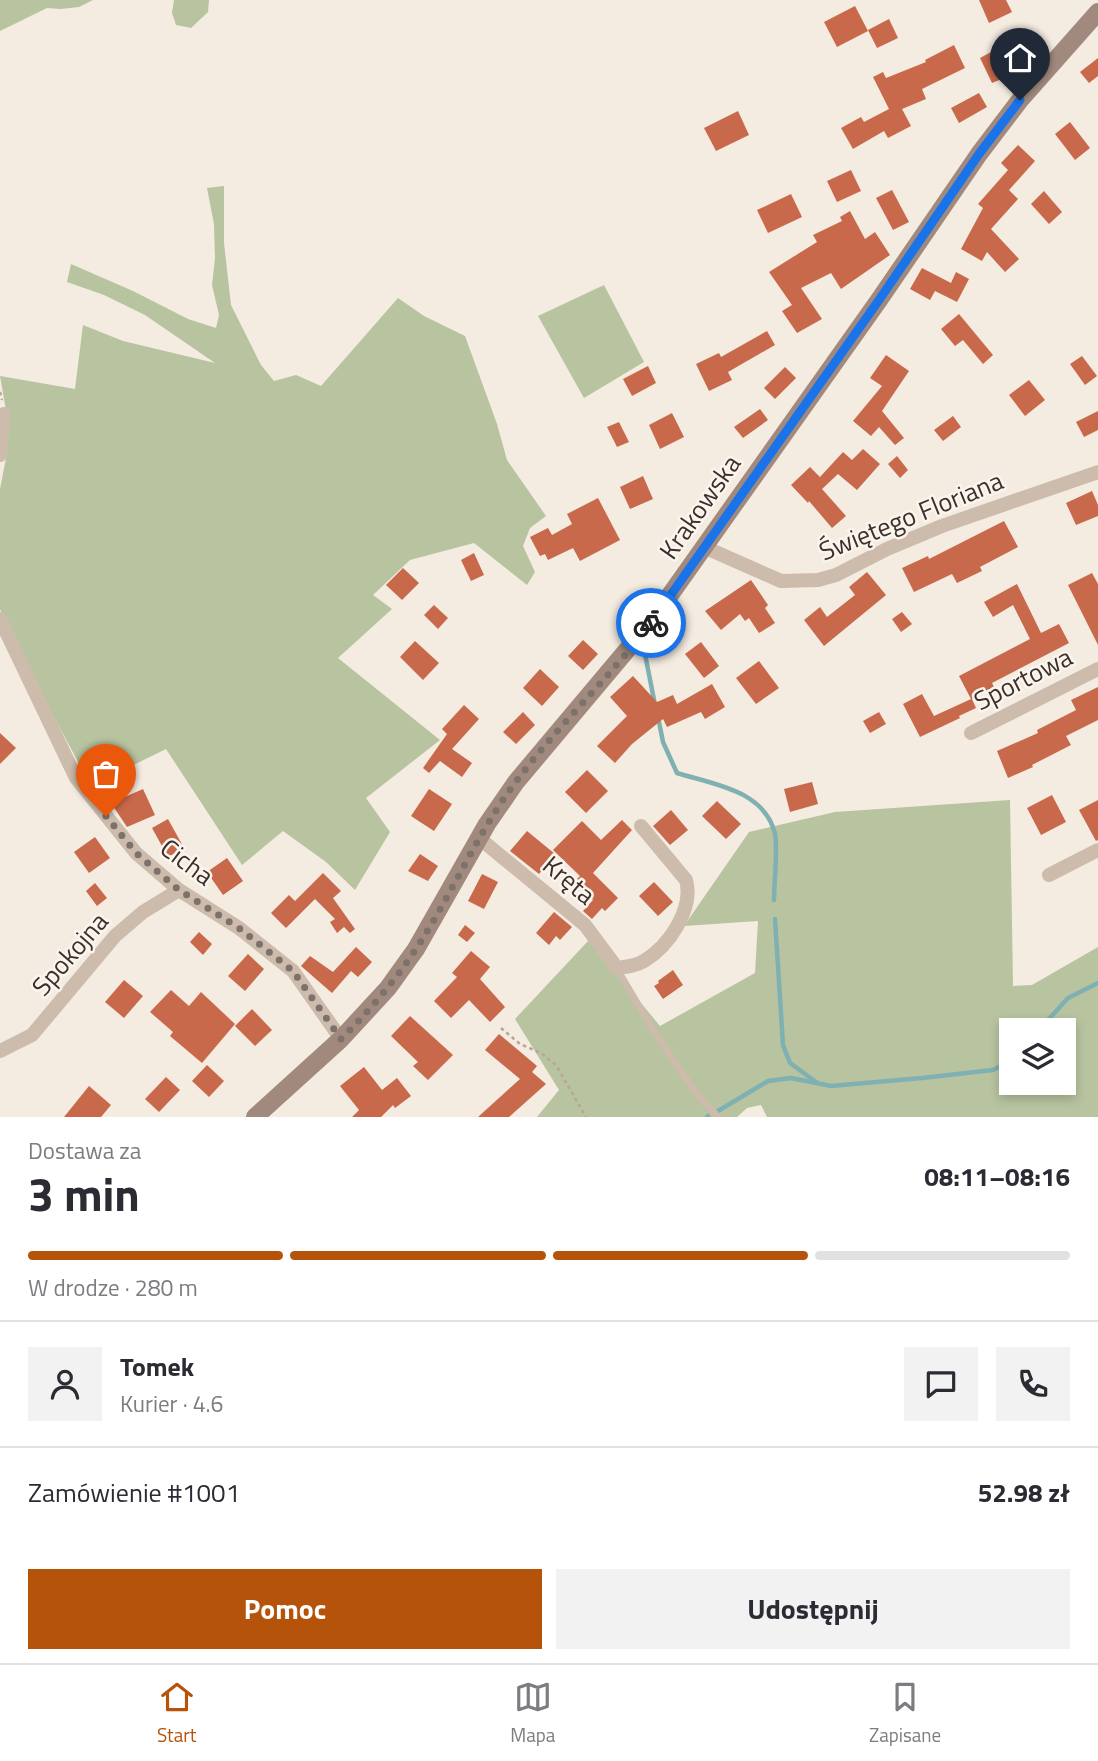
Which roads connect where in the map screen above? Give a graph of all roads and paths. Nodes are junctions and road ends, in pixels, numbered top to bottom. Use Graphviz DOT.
graph roads {
  1 [pos="1098,12"];
  2 [pos="4,414"];
  3 [pos="0,455"];
  4 [pos="1098,472"];
  5 [pos="704,547"];
  6 [pos="0,620"];
  7 [pos="1098,669"];
  8 [pos="971,733"];
  9 [pos="640,826"];
  10 [pos="479,838"];
  11 [pos="1098,850"];
  12 [pos="1049,875"];
  13 [pos="179,890"];
  14 [pos="617,968"];
  15 [pos="501,1028"];
  16 [pos="341,1039"];
  17 [pos="0,1051"];
  18 [pos="255,1117"];
  19 [pos="586,1117"];
  20 [pos="718,1117"];
  1 -- 5 [label="street, Krakowska"];
  2 -- 3 [label="street"];
  4 -- 5 [label="street, Świętego Floriana"];
  5 -- 10 [label="street, Krakowska"];
  6 -- 13 [label="street, Cicha"];
  7 -- 8 [label="street, Sportowa"];
  9 -- 14 [label="street"];
  10 -- 14 [label="street, Kręta"];
  10 -- 16 [label="street, Krakowska"];
  11 -- 12 [label="street"];
  13 -- 16 [label="street, Cicha"];
  13 -- 17 [label="street, Spokojna"];
  14 -- 20 [label="lane, Kręta"];
  15 -- 19 [label="path"];
  16 -- 18 [label="street, Krakowska"];
}
